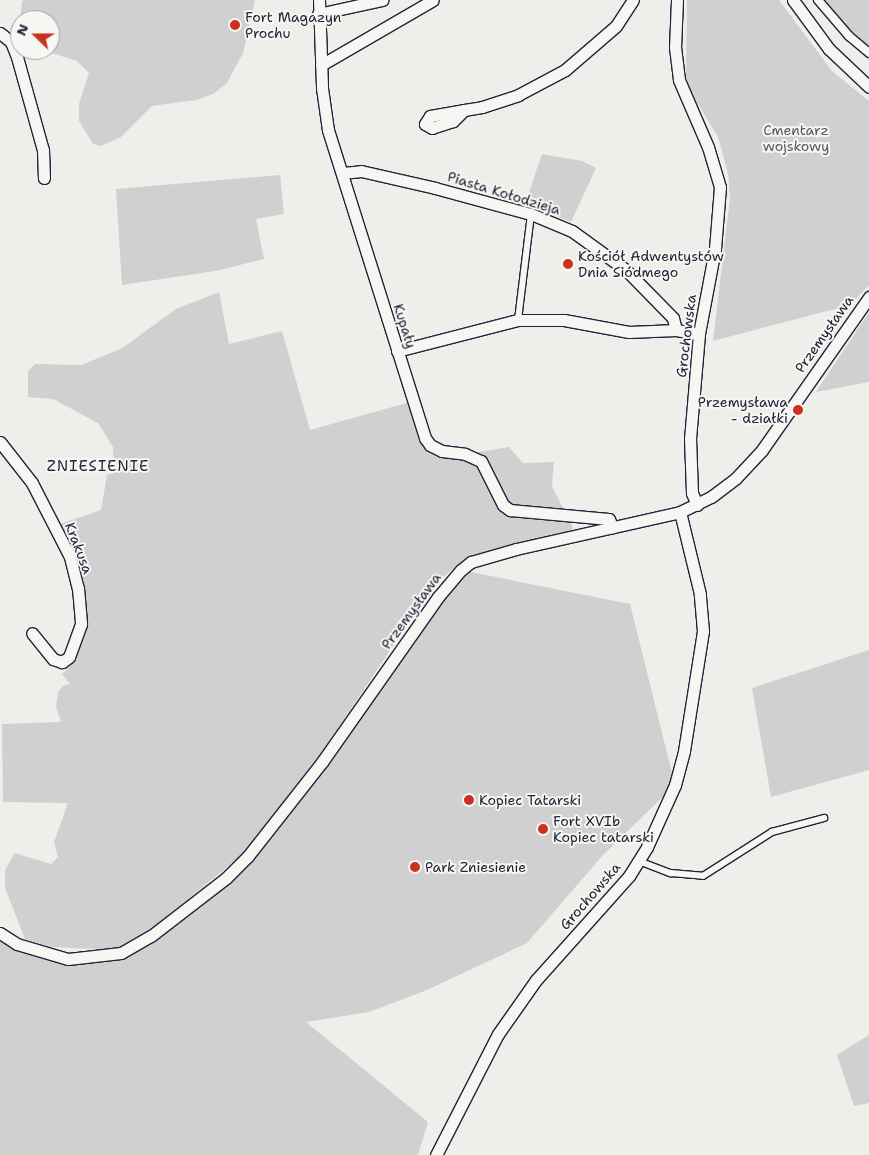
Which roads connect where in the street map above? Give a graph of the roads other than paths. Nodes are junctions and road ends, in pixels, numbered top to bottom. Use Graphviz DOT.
graph roads {
  1 [pos="319,0"];
  2 [pos="382,0"];
  3 [pos="433,0"];
  4 [pos="633,0"];
  5 [pos="677,0"];
  6 [pos="793,0"];
  7 [pos="818,0"];
  8 [pos="318,14"];
  9 [pos="0,33"];
  10 [pos="869,53"];
  11 [pos="321,65"];
  12 [pos="869,87"];
  13 [pos="464,110"];
  14 [pos="343,173"];
  15 [pos="44,178"];
  16 [pos="530,214"];
  17 [pos="869,297"];
  18 [pos="518,320"];
  19 [pos="676,330"];
  20 [pos="699,334"];
  21 [pos="397,351"];
  22 [pos="0,442"];
  23 [pos="697,505"];
  24 [pos="680,512"];
  25 [pos="612,527"];
  26 [pos="32,633"];
  27 [pos="824,818"];
  28 [pos="639,861"];
  29 [pos="0,933"];
  30 [pos="436,1155"];
  1 -- 8 [label="street, Kupały"];
  2 -- 8 [label="street"];
  3 -- 11 [label="street"];
  4 -- 13 [label="street"];
  5 -- 20 [label="street, Grochowska"];
  6 -- 12 [label="street"];
  7 -- 10 [label="street"];
  8 -- 11 [label="street, Kupały"];
  9 -- 15 [label="street"];
  11 -- 14 [label="street, Kupały"];
  14 -- 16 [label="street, Piasta Kołodzieja"];
  14 -- 21 [label="street, Kupały"];
  16 -- 18 [label="lane"];
  16 -- 19 [label="street, Piasta Kołodzieja"];
  17 -- 23 [label="street, Przemysława"];
  18 -- 19 [label="street"];
  18 -- 21 [label="street"];
  19 -- 20 [label="street"];
  20 -- 23 [label="street, Grochowska"];
  21 -- 25 [label="street, Kupały"];
  22 -- 26 [label="street, Krakusa"];
  23 -- 24 [label="street, Przemysława"];
  24 -- 25 [label="street, Przemysława"];
  24 -- 28 [label="street, Grochowska"];
  25 -- 29 [label="street, Przemysława"];
  27 -- 28 [label="lane"];
  28 -- 30 [label="street, Grochowska"];
}
